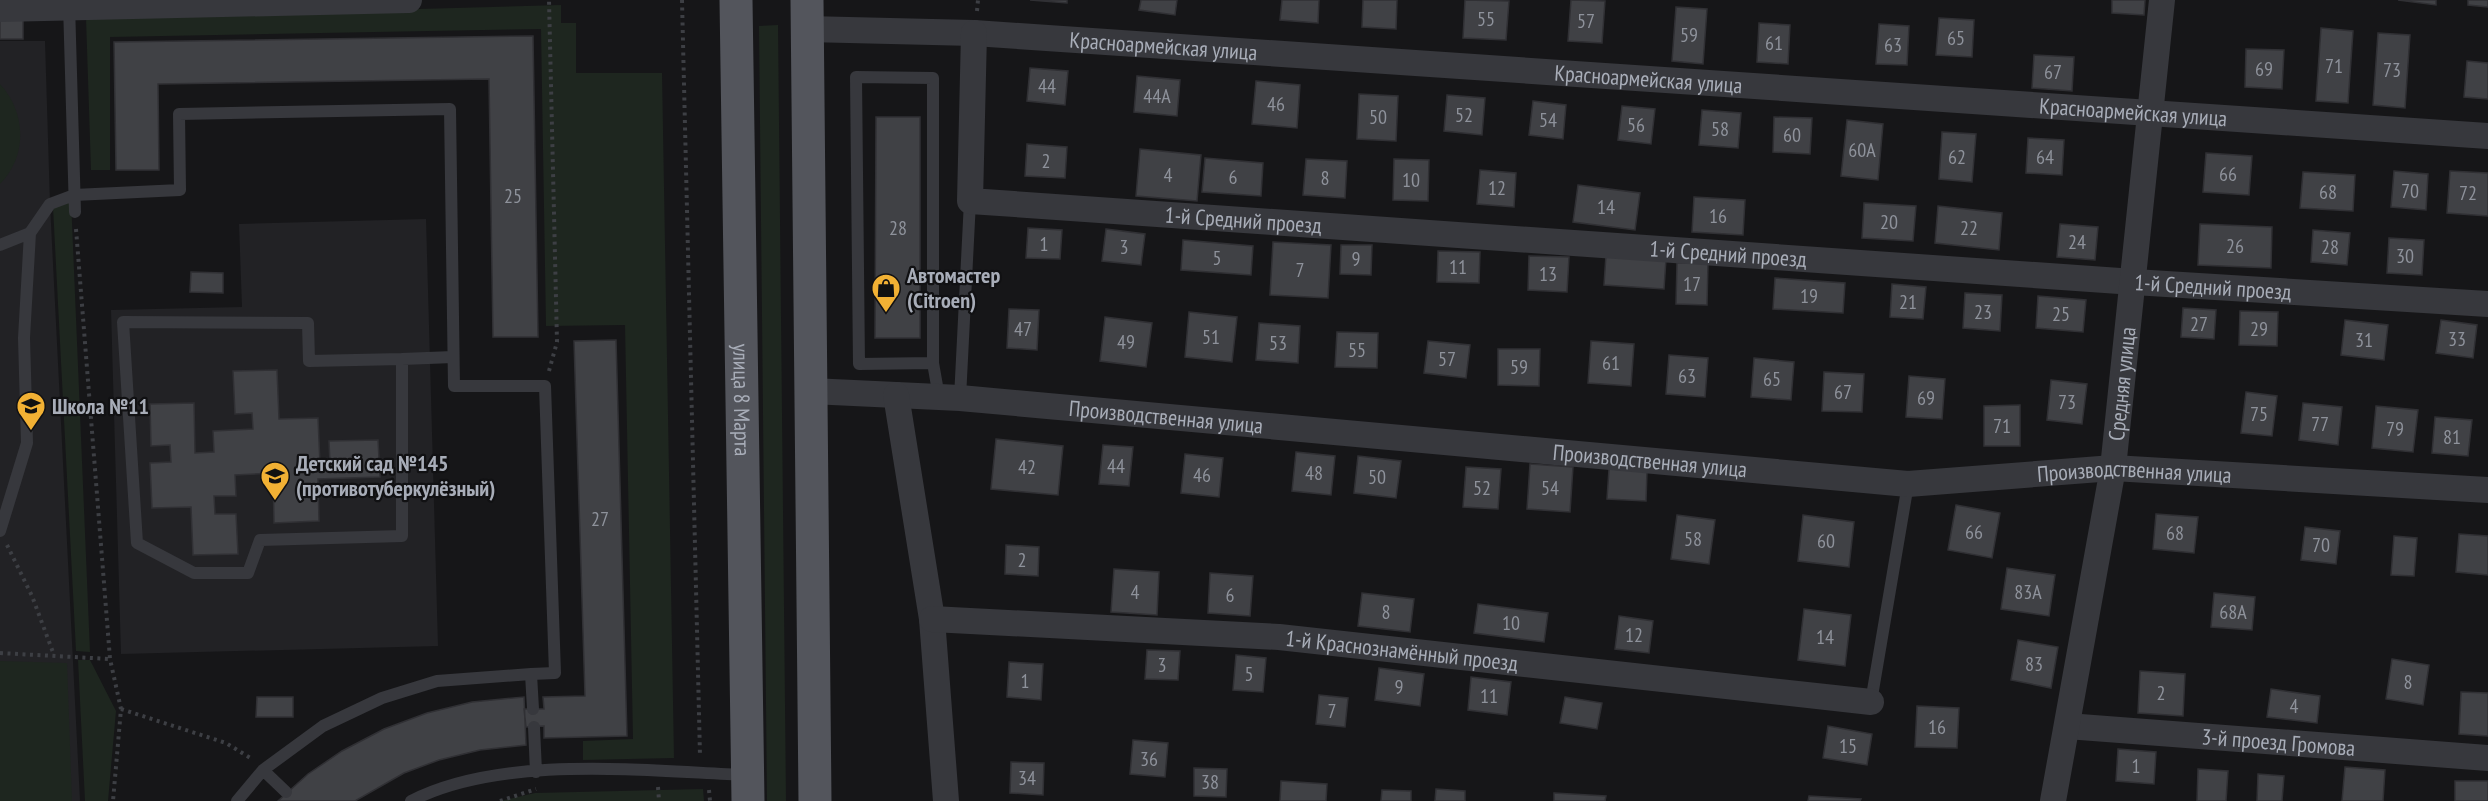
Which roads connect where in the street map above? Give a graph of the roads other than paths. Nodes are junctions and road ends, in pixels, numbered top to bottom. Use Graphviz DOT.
graph roads {
  1 [pos="397,0"];
  2 [pos="409,0"];
  3 [pos="736,0"];
  4 [pos="2162,0"];
  5 [pos="252,2"];
  6 [pos="64,3"];
  7 [pos="0,9"];
  8 [pos="807,14"];
  9 [pos="974,33"];
  10 [pos="2149,115"];
  11 [pos="2488,136"];
  12 [pos="74,195"];
  13 [pos="970,201"];
  14 [pos="75,212"];
  15 [pos="30,233"];
  16 [pos="0,245"];
  17 [pos="2134,282"];
  18 [pos="2488,304"];
  19 [pos="453,357"];
  20 [pos="402,359"];
  21 [pos="933,363"];
  22 [pos="811,391"];
  23 [pos="896,395"];
  24 [pos="950,398"];
  25 [pos="2113,468"];
  26 [pos="1908,484"];
  27 [pos="2488,490"];
  28 [pos="2,535"];
  29 [pos="932,619"];
  30 [pos="531,674"];
  31 [pos="1870,702"];
  32 [pos="533,709"];
  33 [pos="2067,726"];
  34 [pos="534,727"];
  35 [pos="2488,758"];
  36 [pos="263,770"];
  37 [pos="536,772"];
  38 [pos="747,788"];
  39 [pos="286,792"];
  40 [pos="237,801"];
  41 [pos="411,801"];
  42 [pos="815,801"];
  43 [pos="946,801"];
  44 [pos="2053,801"];
  1 -- 2 [label="street"];
  1 -- 5 [label="street"];
  3 -- 38 [label="main road, улица 8 Марта"];
  4 -- 10 [label="street, Средняя улица"];
  5 -- 6 [label="street"];
  6 -- 7 [label="street"];
  6 -- 12 [label="lane"];
  8 -- 9 [label="street, Красноармейская улица"];
  8 -- 22 [label="main road"];
  9 -- 10 [label="street, Красноармейская улица"];
  9 -- 13 [label="street"];
  10 -- 11 [label="street, Красноармейская улица"];
  10 -- 17 [label="street, Средняя улица"];
  12 -- 14 [label="lane"];
  12 -- 15 [label="lane"];
  12 -- 19 [label="lane"];
  13 -- 17 [label="street, 1-й Средний проезд"];
  13 -- 24 [label="lane"];
  15 -- 16 [label="lane"];
  15 -- 28 [label="lane"];
  17 -- 18 [label="street, 1-й Средний проезд"];
  17 -- 25 [label="street, Средняя улица"];
  19 -- 20 [label="lane"];
  19 -- 30 [label="lane"];
  20 -- 20 [label="lane"];
  21 -- 21 [label="lane"];
  21 -- 24 [label="lane"];
  22 -- 23 [label="street, Производственная улица"];
  22 -- 42 [label="main road"];
  23 -- 24 [label="street, Производственная улица"];
  23 -- 29 [label="street"];
  24 -- 26 [label="street, Производственная улица"];
  25 -- 26 [label="street, Производственная улица"];
  25 -- 27 [label="street, Производственная улица"];
  25 -- 33 [label="street, Средняя улица"];
  26 -- 31 [label="lane"];
  29 -- 31 [label="street, 1-й Краснознамённый проезд"];
  29 -- 43 [label="street"];
  30 -- 32 [label="lane"];
  30 -- 36 [label="lane"];
  33 -- 35 [label="street, 3-й проезд Громова"];
  33 -- 44 [label="street, Средняя улица"];
  34 -- 37 [label="lane"];
  36 -- 39 [label="lane"];
  36 -- 40 [label="lane"];
  37 -- 38 [label="lane"];
  37 -- 41 [label="lane"];
}
